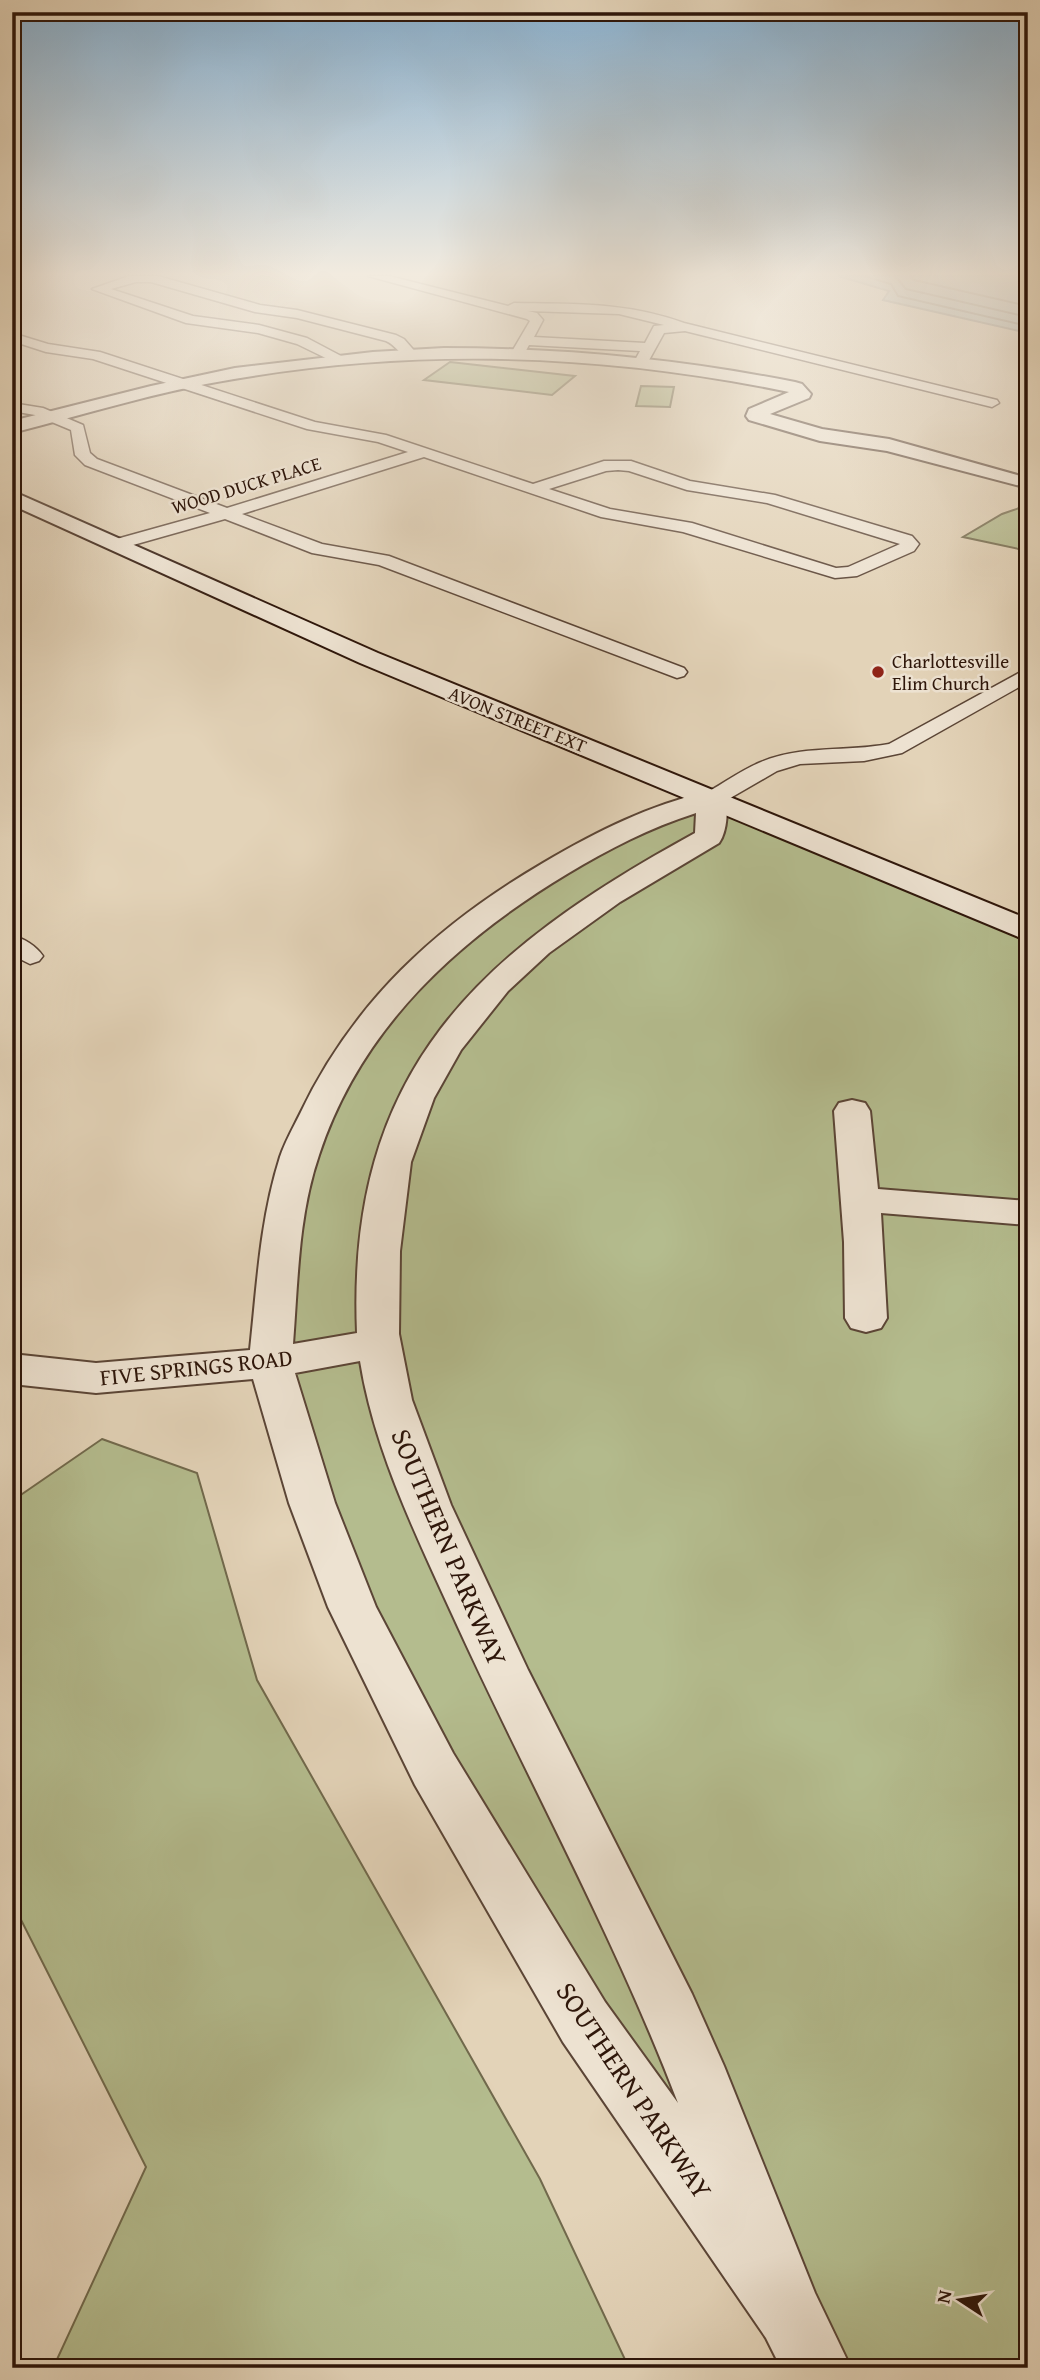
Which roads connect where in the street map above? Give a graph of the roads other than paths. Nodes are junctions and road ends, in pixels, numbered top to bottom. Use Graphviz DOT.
graph roads {
  1 [pos="168,387"];
  2 [pos="196,387"];
  3 [pos="791,387"];
  4 [pos="924,387"];
  5 [pos="992,404"];
  6 [pos="12,407"];
  7 [pos="54,417"];
  8 [pos="12,427"];
  9 [pos="425,452"];
  10 [pos="1024,483"];
  11 [pos="533,489"];
  12 [pos="12,497"];
  13 [pos="226,514"];
  14 [pos="119,544"];
  15 [pos="677,672"];
  16 [pos="1028,674"];
  17 [pos="712,799"];
  18 [pos="1028,931"];
  19 [pos="852,1111"];
  20 [pos="860,1199"];
  21 [pos="1028,1213"];
  22 [pos="866,1318"];
  23 [pos="379,1343"];
  24 [pos="270,1363"];
  25 [pos="12,1369"];
  26 [pos="804,2341"];
  1 -- 7 [label="street"];
  2 -- 9 [label="lane"];
  3 -- 10 [label="street"];
  4 -- 5 [label="lane"];
  6 -- 7 [label="lane"];
  7 -- 8 [label="street"];
  7 -- 13 [label="lane"];
  9 -- 11 [label="lane"];
  9 -- 13 [label="lane, WOOD DUCK PLACE"];
  11 -- 11 [label="lane"];
  12 -- 14 [label="street, AVON STREET EXT"];
  13 -- 14 [label="lane, WOOD DUCK PLACE"];
  13 -- 15 [label="lane"];
  14 -- 17 [label="street, AVON STREET EXT"];
  16 -- 17 [label="lane"];
  17 -- 18 [label="street, AVON STREET EXT"];
  17 -- 23 [label="street, SOUTHERN PARKWAY"];
  17 -- 24 [label="street, SOUTHERN PARKWAY"];
  19 -- 20 [label="street"];
  20 -- 21 [label="street"];
  20 -- 22 [label="street"];
  23 -- 24 [label="street, FIVE SPRINGS ROAD"];
  23 -- 26 [label="street, SOUTHERN PARKWAY"];
  24 -- 25 [label="street, FIVE SPRINGS ROAD"];
  24 -- 26 [label="street, SOUTHERN PARKWAY"];
}
